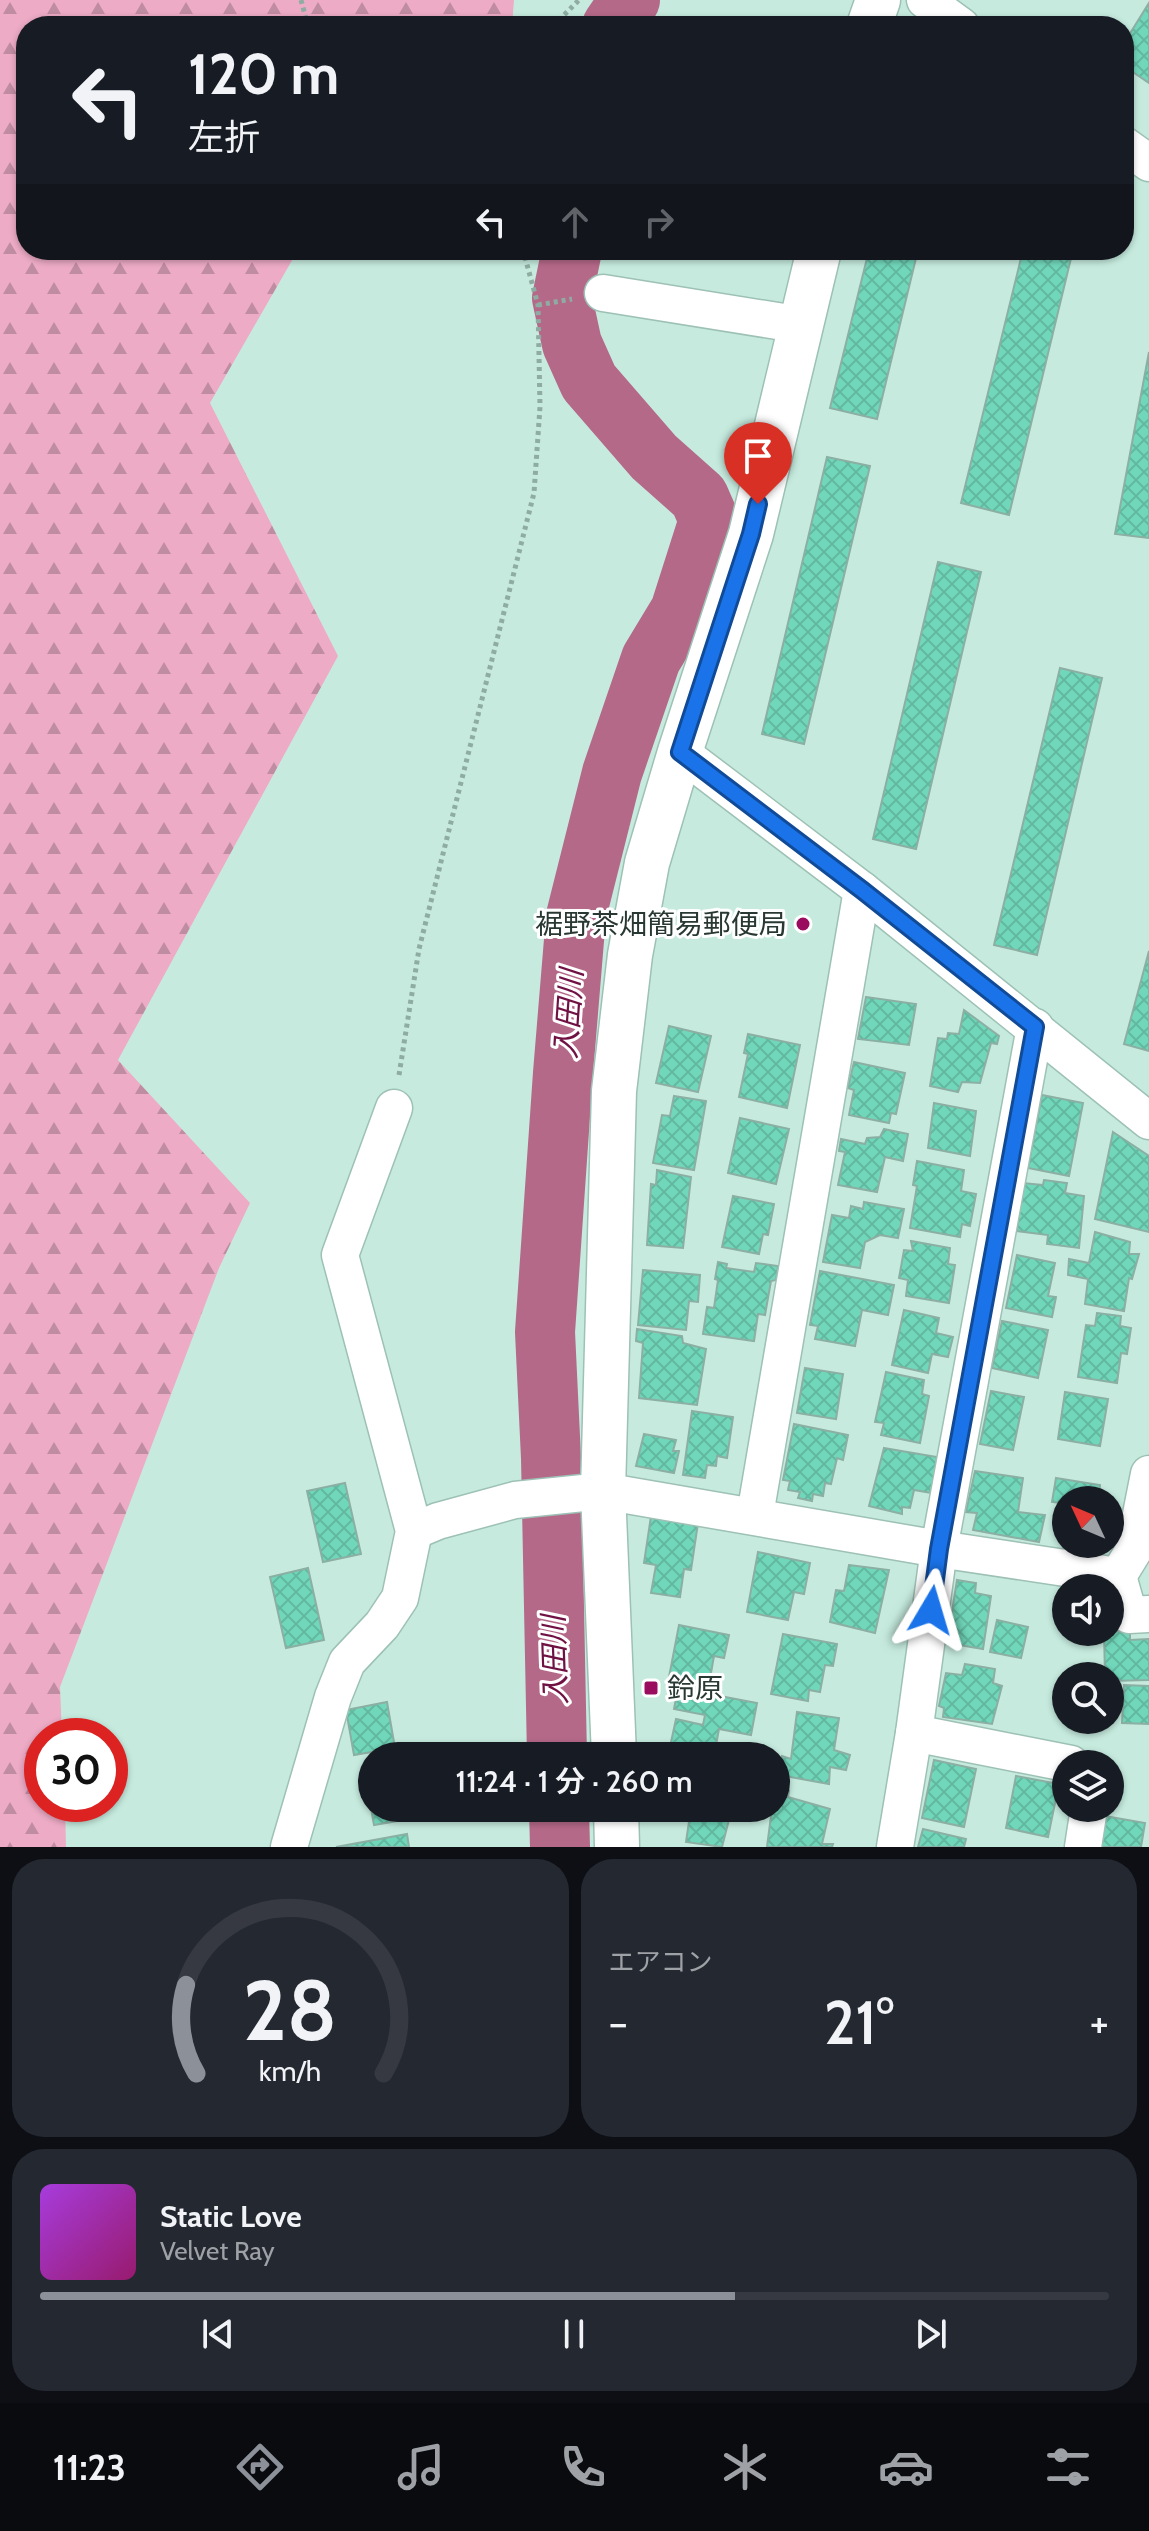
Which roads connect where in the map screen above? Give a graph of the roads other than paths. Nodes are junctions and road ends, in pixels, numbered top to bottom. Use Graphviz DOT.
graph roads {
  1 [pos="925,0"];
  2 [pos="947,16"];
  3 [pos="817,260"];
  4 [pos="603,293"];
  5 [pos="802,325"];
  6 [pos="680,752"];
  7 [pos="862,890"];
  8 [pos="1035,1027"];
  9 [pos="394,1108"];
  10 [pos="1149,1121"];
  11 [pos="1149,1474"];
  12 [pos="582,1492"];
  13 [pos="755,1515"];
  14 [pos="414,1531"];
  15 [pos="939,1549"];
  16 [pos="1105,1574"];
  17 [pos="1119,1574"];
  18 [pos="1124,1597"];
  19 [pos="1149,1614"];
  20 [pos="914,1733"];
  21 [pos="612,1742"];
  22 [pos="1052,1760"];
  23 [pos="616,1822"];
  24 [pos="1087,1822"];
  25 [pos="289,1847"];
  26 [pos="617,1847"];
  27 [pos="895,1847"];
  28 [pos="1083,1847"];
  1 -- 2 [label="street"];
  3 -- 5 [label="street"];
  4 -- 5 [label="street"];
  5 -- 6 [label="street"];
  6 -- 7 [label="street"];
  6 -- 12 [label="street"];
  7 -- 8 [label="street"];
  7 -- 13 [label="street"];
  8 -- 10 [label="street"];
  8 -- 15 [label="street"];
  9 -- 14 [label="street"];
  11 -- 17 [label="street"];
  12 -- 13 [label="street"];
  12 -- 14 [label="street"];
  12 -- 21 [label="street"];
  13 -- 15 [label="street"];
  14 -- 25 [label="street"];
  15 -- 16 [label="street"];
  15 -- 20 [label="street"];
  18 -- 19 [label="street"];
  20 -- 22 [label="street"];
  20 -- 27 [label="street"];
  23 -- 26 [label="street"];
  24 -- 28 [label="street"];
}
